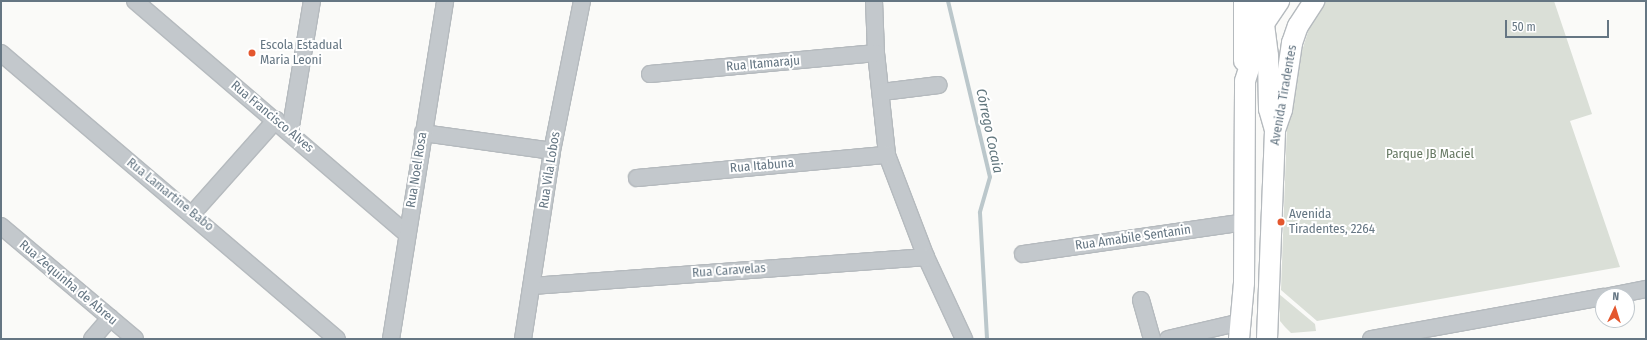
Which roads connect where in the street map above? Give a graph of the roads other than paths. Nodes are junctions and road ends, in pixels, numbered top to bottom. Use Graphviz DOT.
graph roads {
  1 [pos="135,1"];
  2 [pos="312,1"];
  3 [pos="445,1"];
  4 [pos="582,1"];
  5 [pos="874,1"];
  6 [pos="1244,1"];
  7 [pos="1260,1"];
  8 [pos="1279,1"];
  9 [pos="1314,1"];
  10 [pos="1263,25"];
  11 [pos="1,53"];
  12 [pos="876,53"];
  13 [pos="650,74"];
  14 [pos="1245,81"];
  15 [pos="940,85"];
  16 [pos="882,92"];
  17 [pos="276,120"];
  18 [pos="1275,130"];
  19 [pos="290,132"];
  20 [pos="423,133"];
  21 [pos="552,151"];
  22 [pos="887,154"];
  23 [pos="637,178"];
  24 [pos="193,213"];
  25 [pos="1244,222"];
  26 [pos="1,226"];
  27 [pos="407,234"];
  28 [pos="1022,254"];
  29 [pos="926,257"];
  30 [pos="533,286"];
  31 [pos="1646,289"];
  32 [pos="1635,291"];
  33 [pos="1595,299"];
  34 [pos="1141,300"];
  35 [pos="110,318"];
  36 [pos="1240,331"];
  37 [pos="1400,337"];
  38 [pos="92,339"];
  39 [pos="135,339"];
  40 [pos="337,339"];
  41 [pos="391,339"];
  42 [pos="523,339"];
  43 [pos="964,339"];
  44 [pos="1152,339"];
  45 [pos="1168,339"];
  46 [pos="1267,339"];
  47 [pos="1371,339"];
  1 -- 17 [label="street, Rua Francisco Alves"];
  2 -- 19 [label="street"];
  3 -- 20 [label="street, Rua Noel Rosa"];
  4 -- 21 [label="street, Rua Vila Lobos"];
  5 -- 12 [label="street"];
  6 -- 14 [label="main road"];
  7 -- 10 [label="main road"];
  8 -- 10 [label="main road"];
  9 -- 18 [label="main road, Avenida Tiradentes"];
  10 -- 14 [label="main road"];
  10 -- 18 [label="main road"];
  11 -- 24 [label="street, Rua Lamartine Babo"];
  12 -- 13 [label="street, Rua Itamaraju"];
  12 -- 16 [label="street"];
  14 -- 25 [label="main road"];
  15 -- 16 [label="street"];
  16 -- 22 [label="street"];
  17 -- 19 [label="street, Rua Francisco Alves"];
  17 -- 24 [label="street"];
  18 -- 46 [label="main road, Avenida Tiradentes"];
  19 -- 27 [label="street, Rua Francisco Alves"];
  20 -- 21 [label="street"];
  20 -- 27 [label="street, Rua Noel Rosa"];
  21 -- 30 [label="street, Rua Vila Lobos"];
  22 -- 23 [label="street, Rua Itabuna"];
  22 -- 29 [label="street"];
  24 -- 40 [label="street, Rua Lamartine Babo"];
  25 -- 28 [label="street, Rua Amabile Sentanin"];
  25 -- 36 [label="main road"];
  26 -- 35 [label="street, Rua Zequinha de Abreu"];
  27 -- 41 [label="street, Rua Noel Rosa"];
  29 -- 30 [label="street, Rua Caravelas"];
  29 -- 43 [label="street"];
  30 -- 42 [label="street, Rua Vila Lobos"];
  31 -- 32 [label="street"];
  33 -- 37 [label="street"];
  34 -- 44 [label="street"];
  35 -- 38 [label="street"];
  35 -- 39 [label="street, Rua Zequinha de Abreu"];
  36 -- 45 [label="street"];
  37 -- 47 [label="street"];
}
